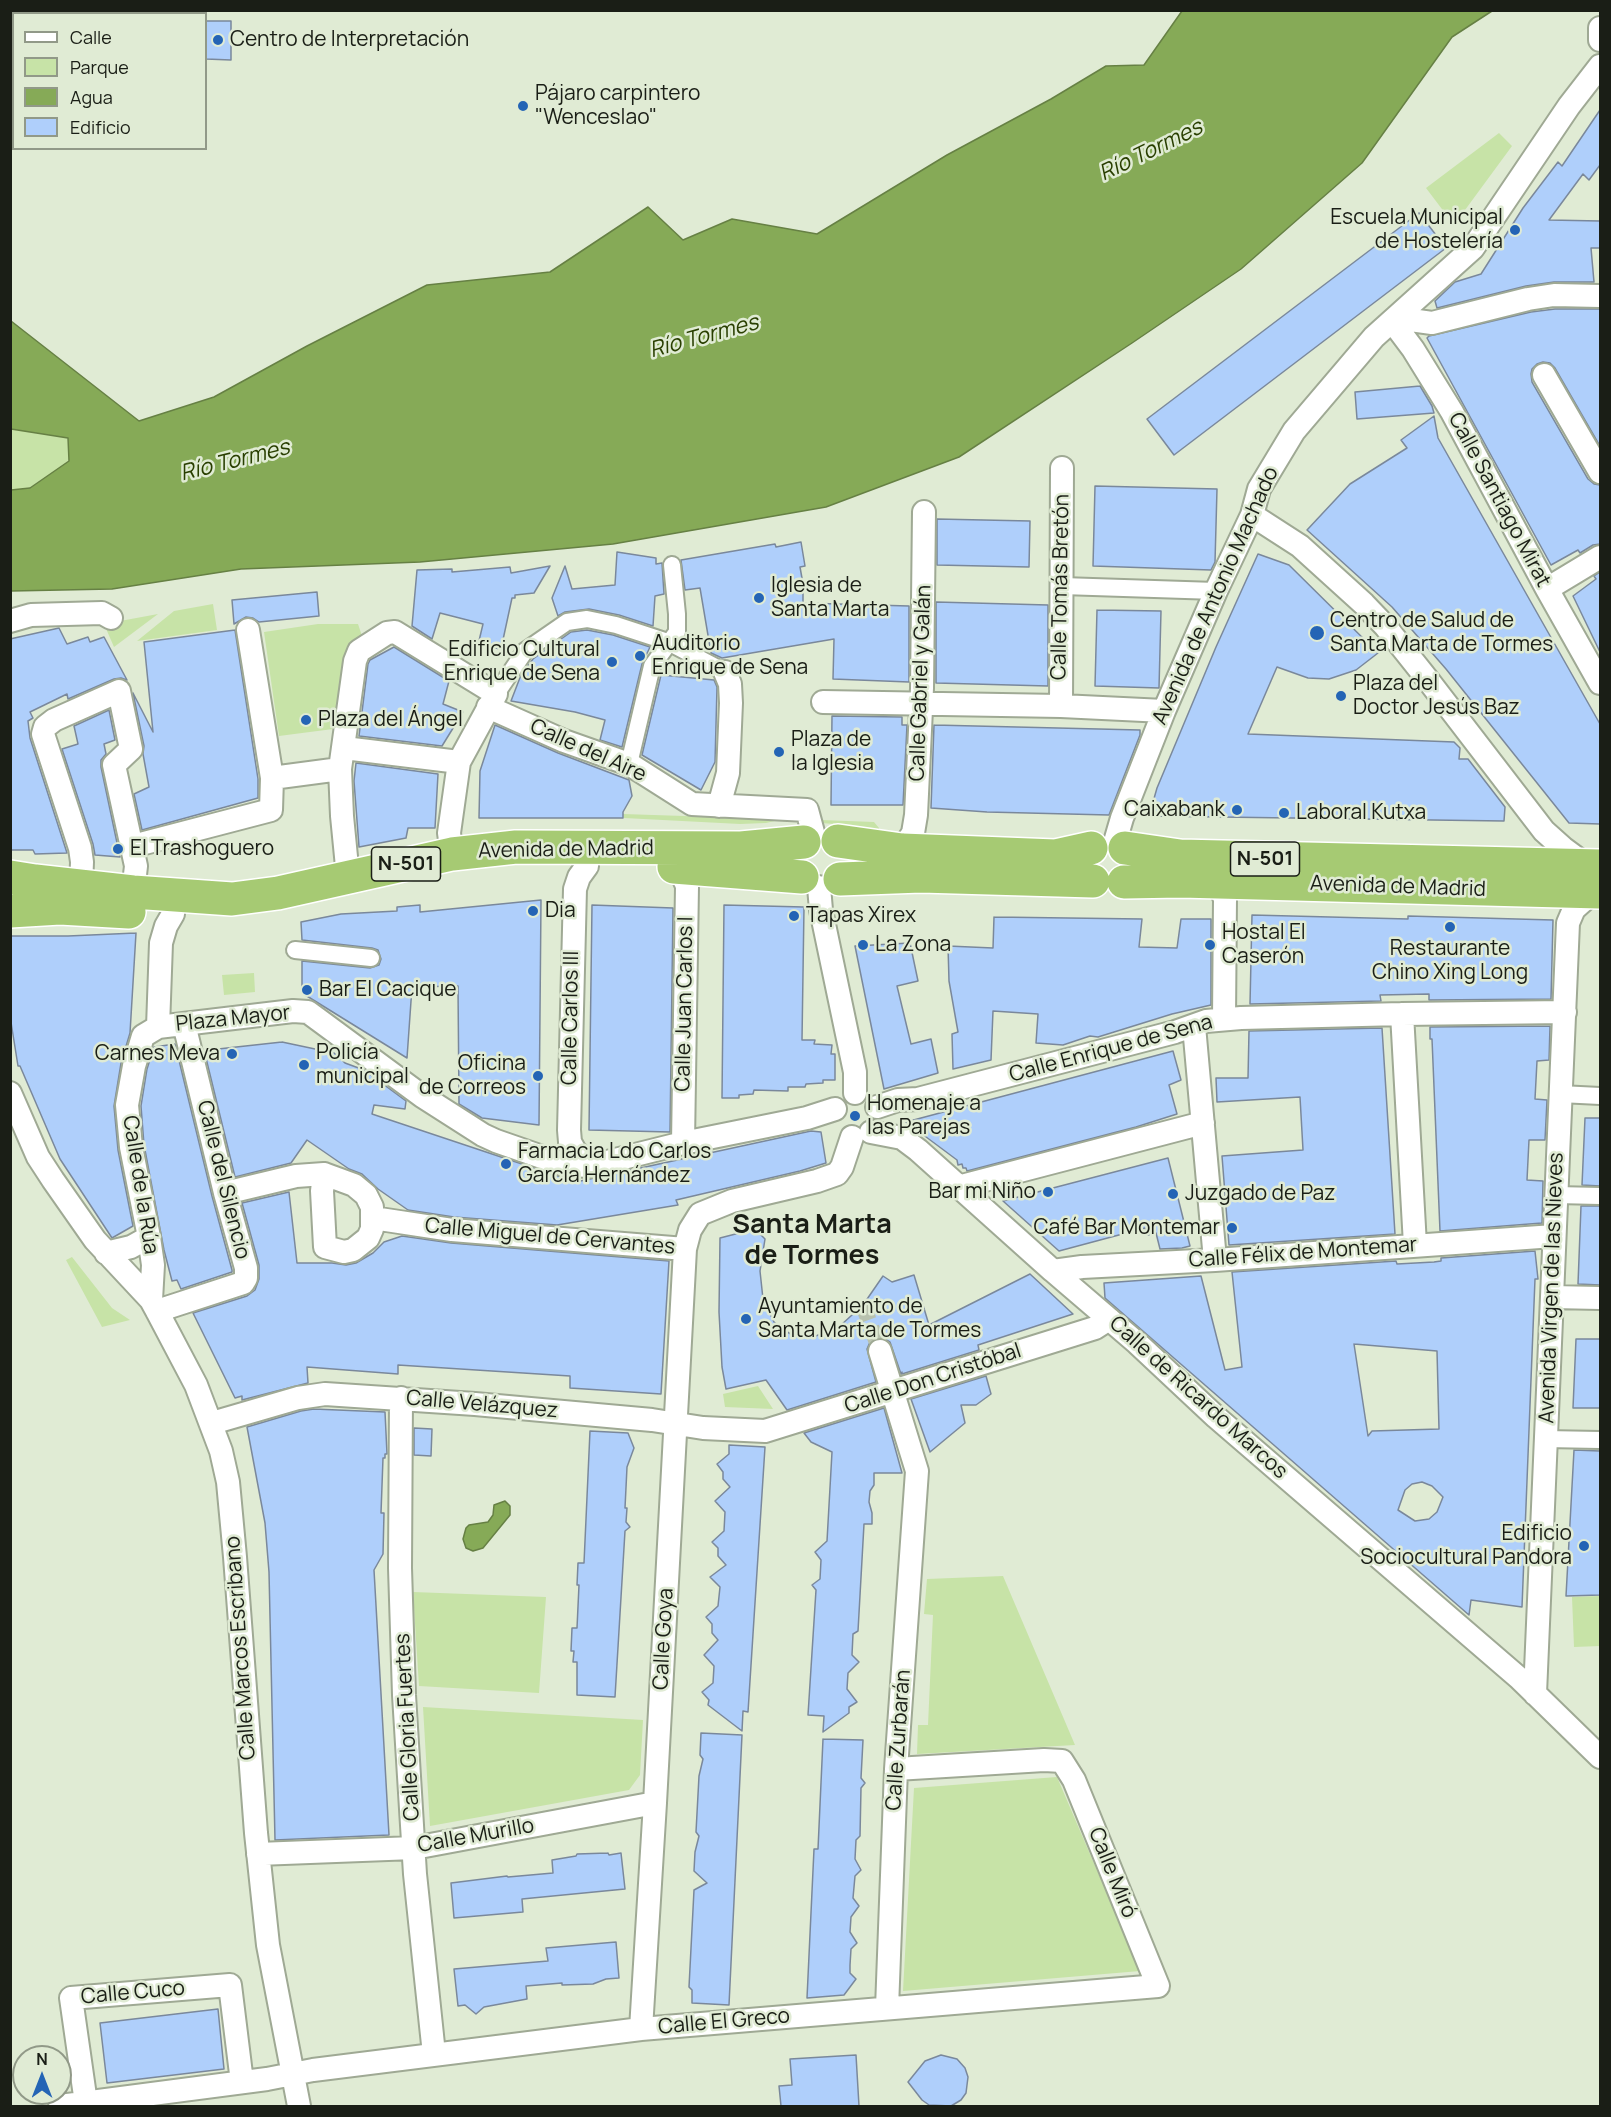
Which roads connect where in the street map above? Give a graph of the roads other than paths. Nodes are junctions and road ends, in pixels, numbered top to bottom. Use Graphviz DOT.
graph roads {
  1 [pos="1600,28"];
  2 [pos="1600,40"];
  3 [pos="1600,66"];
  4 [pos="1600,296"];
  5 [pos="1394,320"];
  6 [pos="1544,375"];
  7 [pos="1062,468"];
  8 [pos="1600,472"];
  9 [pos="924,512"];
  10 [pos="1252,515"];
  11 [pos="1600,557"];
  12 [pos="672,565"];
  13 [pos="1062,586"];
  14 [pos="1547,589"];
  15 [pos="1216,591"];
  16 [pos="111,618"];
  17 [pos="10,621"];
  18 [pos="248,630"];
  19 [pos="668,642"];
  20 [pos="725,672"];
  21 [pos="1600,683"];
  22 [pos="492,701"];
  23 [pos="823,702"];
  24 [pos="921,703"];
  25 [pos="1061,706"];
  26 [pos="1164,711"];
  27 [pos="342,758"];
  28 [pos="459,762"];
  29 [pos="629,764"];
  30 [pos="272,778"];
  31 [pos="719,806"];
  32 [pos="819,840"];
  33 [pos="133,846"];
  34 [pos="1111,846"];
  35 [pos="902,850"];
  36 [pos="452,854"];
  37 [pos="587,866"];
  38 [pos="679,867"];
  39 [pos="10,877"];
  40 [pos="348,877"];
  41 [pos="1596,879"];
  42 [pos="820,881"];
  43 [pos="1108,882"];
  44 [pos="1218,882"];
  45 [pos="81,886"];
  46 [pos="133,892"];
  47 [pos="10,911"];
  48 [pos="173,914"];
  49 [pos="296,950"];
  50 [pos="371,958"];
  51 [pos="1565,1012"];
  52 [pos="1402,1014"];
  53 [pos="1224,1019"];
  54 [pos="184,1024"];
  55 [pos="1194,1026"];
  56 [pos="150,1032"];
  57 [pos="10,1093"];
  58 [pos="855,1093"];
  59 [pos="1560,1094"];
  60 [pos="1600,1096"];
  61 [pos="887,1104"];
  62 [pos="835,1109"];
  63 [pos="1203,1123"];
  64 [pos="862,1135"];
  65 [pos="683,1143"];
  66 [pos="591,1166"];
  67 [pos="324,1174"];
  68 [pos="958,1187"];
  69 [pos="225,1193"];
  70 [pos="1556,1195"];
  71 [pos="1600,1196"];
  72 [pos="373,1218"];
  73 [pos="1554,1236"];
  74 [pos="149,1237"];
  75 [pos="1415,1245"];
  76 [pos="686,1249"];
  77 [pos="106,1253"];
  78 [pos="1215,1260"];
  79 [pos="1053,1271"];
  80 [pos="1552,1297"];
  81 [pos="1600,1299"];
  82 [pos="154,1305"];
  83 [pos="1109,1319"];
  84 [pos="880,1352"];
  85 [pos="893,1392"];
  86 [pos="401,1398"];
  87 [pos="676,1422"];
  88 [pos="212,1423"];
  89 [pos="755,1431"];
  90 [pos="1545,1439"];
  91 [pos="1600,1440"];
  92 [pos="1528,1673"];
  93 [pos="1600,1757"];
  94 [pos="896,1769"];
  95 [pos="655,1803"];
  96 [pos="414,1848"];
  97 [pos="258,1854"];
  98 [pos="1158,1986"];
  99 [pos="887,2008"];
  100 [pos="641,2029"];
  101 [pos="434,2054"];
  102 [pos="292,2074"];
  103 [pos="242,2082"];
  104 [pos="86,2103"];
  105 [pos="60,2106"];
  106 [pos="299,2106"];
  1 -- 2 [label="street"];
  3 -- 5 [label="street, Avenida de Antonio Machado"];
  4 -- 5 [label="street"];
  5 -- 10 [label="street, Avenida de Antonio Machado"];
  5 -- 14 [label="street, Calle Santiago Mirat"];
  6 -- 8 [label="street"];
  7 -- 13 [label="street, Calle Tomás Bretón"];
  9 -- 24 [label="street, Calle Gabriel y Galán"];
  10 -- 15 [label="street, Avenida de Antonio Machado"];
  10 -- 41 [label="street"];
  11 -- 14 [label="street"];
  12 -- 19 [label="street"];
  13 -- 15 [label="street"];
  13 -- 25 [label="street, Calle Tomás Bretón"];
  14 -- 21 [label="street, Calle Santiago Mirat"];
  15 -- 26 [label="street, Avenida de Antonio Machado"];
  16 -- 17 [label="street"];
  18 -- 30 [label="street"];
  19 -- 20 [label="street"];
  19 -- 22 [label="street"];
  19 -- 29 [label="street"];
  20 -- 31 [label="street"];
  22 -- 27 [label="street, Calle del Aire"];
  22 -- 28 [label="street"];
  22 -- 29 [label="street, Calle del Aire"];
  23 -- 24 [label="street"];
  24 -- 25 [label="street"];
  24 -- 35 [label="street, Calle Gabriel y Galán"];
  25 -- 26 [label="street"];
  26 -- 34 [label="street, Avenida de Antonio Machado"];
  27 -- 28 [label="street"];
  27 -- 30 [label="street"];
  27 -- 40 [label="street"];
  28 -- 36 [label="street"];
  29 -- 31 [label="street, Calle del Aire"];
  30 -- 33 [label="street"];
  31 -- 32 [label="street"];
  32 -- 35 [label="highway, Avenida de Madrid / N-501"];
  32 -- 36 [label="highway, Avenida de Madrid / N-501"];
  32 -- 42 [label="highway"];
  32 -- 42 [label="highway"];
  33 -- 45 [label="street"];
  33 -- 46 [label="street"];
  34 -- 35 [label="highway, Avenida de Madrid / N-501"];
  34 -- 41 [label="highway, Avenida de Madrid / N-501"];
  34 -- 43 [label="highway"];
  36 -- 40 [label="highway, Avenida de Madrid / N-501"];
  37 -- 38 [label="highway, Avenida de Madrid / N-501"];
  37 -- 48 [label="highway, Avenida de Madrid / N-501"];
  37 -- 66 [label="street, Calle Carlos III"];
  38 -- 42 [label="highway, Avenida de Madrid / N-501"];
  38 -- 65 [label="street, Calle Juan Carlos I"];
  39 -- 45 [label="highway, Avenida de Madrid / N-501"];
  40 -- 46 [label="highway, Avenida de Madrid / N-501"];
  41 -- 44 [label="highway, Avenida de Madrid / N-501"];
  41 -- 51 [label="street, Avenida Virgen de las Nieves"];
  42 -- 43 [label="highway, Avenida de Madrid / N-501"];
  42 -- 58 [label="street"];
  43 -- 44 [label="highway, Avenida de Madrid / N-501"];
  44 -- 53 [label="street"];
  45 -- 46 [label="highway, Avenida de Madrid / N-501"];
  47 -- 48 [label="highway, Avenida de Madrid / N-501"];
  48 -- 56 [label="street, Plaza Mayor"];
  49 -- 50 [label="street"];
  51 -- 52 [label="street, Calle Enrique de Sena"];
  51 -- 59 [label="street, Avenida Virgen de las Nieves"];
  52 -- 53 [label="street, Calle Enrique de Sena"];
  52 -- 75 [label="street"];
  53 -- 55 [label="street, Calle Enrique de Sena"];
  54 -- 56 [label="street, Plaza Mayor"];
  54 -- 66 [label="street, Plaza Mayor"];
  54 -- 69 [label="street, Calle del Silencio"];
  55 -- 61 [label="street, Calle Enrique de Sena"];
  55 -- 63 [label="street"];
  56 -- 74 [label="street, Calle de la Rúa"];
  57 -- 77 [label="street, Calle Marcos Escribano"];
  58 -- 61 [label="street"];
  58 -- 62 [label="street"];
  59 -- 60 [label="street"];
  59 -- 70 [label="street, Avenida Virgen de las Nieves"];
  61 -- 64 [label="street"];
  62 -- 64 [label="street"];
  62 -- 65 [label="street"];
  63 -- 68 [label="street"];
  63 -- 78 [label="street"];
  64 -- 68 [label="street, Calle de Ricardo Marcos"];
  64 -- 76 [label="street, Calle Miguel de Cervantes"];
  65 -- 66 [label="street"];
  67 -- 69 [label="street"];
  67 -- 72 [label="street"];
  67 -- 72 [label="street"];
  68 -- 79 [label="street, Calle de Ricardo Marcos"];
  69 -- 82 [label="street, Calle del Silencio"];
  70 -- 71 [label="street"];
  70 -- 73 [label="street, Avenida Virgen de las Nieves"];
  72 -- 76 [label="street, Calle Miguel de Cervantes"];
  73 -- 75 [label="street, Calle Félix de Montemar"];
  73 -- 80 [label="street, Avenida Virgen de las Nieves"];
  74 -- 77 [label="street"];
  74 -- 82 [label="street, Calle de la Rúa"];
  75 -- 78 [label="street, Calle Félix de Montemar"];
  76 -- 87 [label="street, Calle Goya"];
  77 -- 82 [label="street, Calle Marcos Escribano"];
  78 -- 79 [label="street, Calle Félix de Montemar"];
  79 -- 83 [label="street, Calle de Ricardo Marcos"];
  80 -- 81 [label="street"];
  80 -- 90 [label="street, Avenida Virgen de las Nieves"];
  82 -- 88 [label="street, Calle Marcos Escribano"];
  83 -- 85 [label="street, Calle Don Cristóbal"];
  83 -- 92 [label="street, Calle de Ricardo Marcos"];
  84 -- 85 [label="street"];
  85 -- 89 [label="street, Calle Don Cristóbal"];
  85 -- 94 [label="street, Calle Zurbarán"];
  86 -- 87 [label="street, Calle Velázquez"];
  86 -- 88 [label="street, Calle Velázquez"];
  86 -- 96 [label="street, Calle Gloria Fuertes"];
  87 -- 89 [label="street, Calle Velázquez"];
  87 -- 95 [label="street, Calle Goya"];
  88 -- 97 [label="street, Calle Marcos Escribano"];
  90 -- 91 [label="street"];
  90 -- 92 [label="street, Avenida Virgen de las Nieves"];
  92 -- 93 [label="street, Avenida Virgen de las Nieves"];
  94 -- 98 [label="street, Calle Miró"];
  94 -- 99 [label="street, Calle Zurbarán"];
  95 -- 96 [label="street, Calle Murillo"];
  95 -- 100 [label="street, Calle Goya"];
  96 -- 97 [label="street, Calle Murillo"];
  96 -- 101 [label="street, Calle Gloria Fuertes"];
  97 -- 102 [label="street, Calle Marcos Escribano"];
  98 -- 99 [label="street, Calle El Greco"];
  99 -- 100 [label="street, Calle El Greco"];
  100 -- 101 [label="street, Calle El Greco"];
  101 -- 102 [label="street, Calle El Greco"];
  102 -- 103 [label="street, Calle El Greco"];
  102 -- 106 [label="street, Calle Marcos Escribano"];
  103 -- 104 [label="street, Calle El Greco"];
  103 -- 104 [label="street, Calle Cuco"];
  104 -- 105 [label="street, Calle El Greco"];
}
